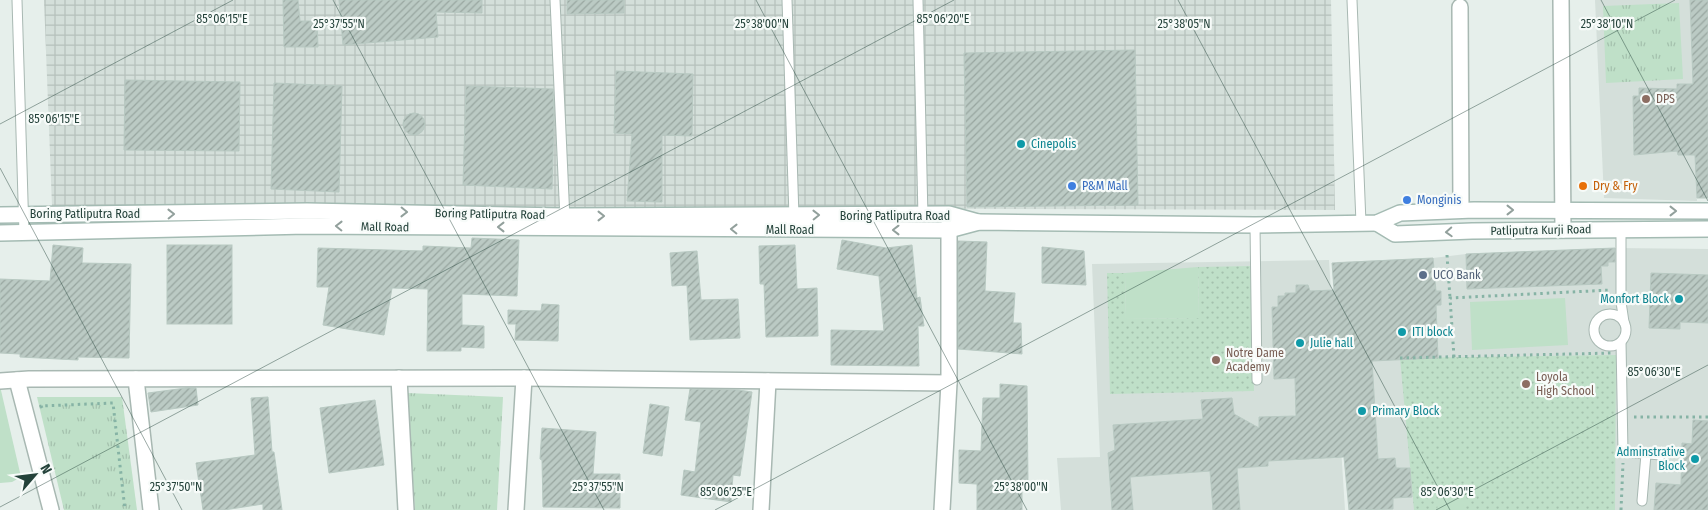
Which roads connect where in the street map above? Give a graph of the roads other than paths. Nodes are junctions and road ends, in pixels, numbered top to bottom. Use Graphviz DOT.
graph roads {
  1 [pos="17,0"];
  2 [pos="555,0"];
  3 [pos="787,0"];
  4 [pos="918,0"];
  5 [pos="1352,0"];
  6 [pos="1561,0"];
  7 [pos="1460,7"];
  8 [pos="1465,210"];
  9 [pos="1563,210"];
  10 [pos="1652,211"];
  11 [pos="1708,211"];
  12 [pos="24,214"];
  13 [pos="923,214"];
  14 [pos="949,214"];
  15 [pos="0,215"];
  16 [pos="565,221"];
  17 [pos="109,222"];
  18 [pos="979,222"];
  19 [pos="794,223"];
  20 [pos="1361,223"];
  21 [pos="1377,223"];
  22 [pos="1255,225"];
  23 [pos="1708,228"];
  24 [pos="1621,229"];
  25 [pos="1652,229"];
  26 [pos="924,230"];
  27 [pos="949,230"];
  28 [pos="1563,230"];
  29 [pos="1472,231"];
  30 [pos="0,233"];
  31 [pos="24,233"];
  32 [pos="1624,322"];
  33 [pos="1621,342"];
  34 [pos="399,378"];
  35 [pos="524,378"];
  36 [pos="136,379"];
  37 [pos="17,380"];
  38 [pos="1257,380"];
  39 [pos="0,381"];
  40 [pos="768,381"];
  41 [pos="949,383"];
  42 [pos="1646,454"];
  43 [pos="1661,455"];
  44 [pos="1642,501"];
  45 [pos="51,510"];
  46 [pos="151,510"];
  47 [pos="406,510"];
  48 [pos="516,510"];
  49 [pos="761,510"];
  50 [pos="942,510"];
  1 -- 12 [label="lane"];
  2 -- 16 [label="lane"];
  3 -- 19 [label="lane"];
  4 -- 13 [label="lane"];
  5 -- 20 [label="lane"];
  6 -- 9 [label="street"];
  7 -- 8 [label="street"];
  8 -- 9 [label="street, one-way"];
  8 -- 21 [label="street"];
  8 -- 29 [label="street"];
  9 -- 10 [label="street"];
  9 -- 28 [label="street"];
  10 -- 11 [label="street, one-way"];
  10 -- 25 [label="street"];
  12 -- 15 [label="street, Boring Patliputra Road"];
  12 -- 17 [label="street, Boring Patliputra Road"];
  12 -- 31 [label="lane"];
  13 -- 14 [label="street, Boring Patliputra Road"];
  19 -- 13 [label="street, Boring Patliputra Road, one-way"];
  13 -- 26 [label="lane"];
  14 -- 18 [label="street, Boring Patliputra Road"];
  14 -- 27 [label="street"];
  16 -- 17 [label="street, Mall Road"];
  16 -- 19 [label="street, Mall Road"];
  17 -- 31 [label="street, Mall Road"];
  18 -- 22 [label="street"];
  18 -- 27 [label="street, Mall Road"];
  26 -- 19 [label="street, Mall Road, one-way"];
  20 -- 21 [label="street"];
  20 -- 22 [label="street"];
  29 -- 21 [label="street, Patliputra Kurji Road, one-way"];
  22 -- 38 [label="lane"];
  23 -- 25 [label="street, Patliputra Kurji Road"];
  24 -- 25 [label="street, Patliputra Kurji Road"];
  24 -- 28 [label="street, Patliputra Kurji Road"];
  24 -- 32 [label="lane"];
  26 -- 27 [label="street, Mall Road"];
  27 -- 41 [label="street"];
  28 -- 29 [label="street, Patliputra Kurji Road"];
  30 -- 31 [label="street, Mall Road"];
  32 -- 33 [label="lane"];
  32 -- 33 [label="lane"];
  33 -- 42 [label="lane"];
  34 -- 35 [label="street"];
  34 -- 36 [label="street"];
  34 -- 47 [label="street"];
  35 -- 40 [label="street"];
  35 -- 48 [label="street"];
  36 -- 37 [label="street"];
  36 -- 46 [label="street"];
  37 -- 39 [label="street"];
  37 -- 45 [label="street"];
  40 -- 41 [label="street"];
  40 -- 49 [label="street"];
  41 -- 50 [label="street"];
  42 -- 43 [label="lane"];
  42 -- 44 [label="lane"];
}
